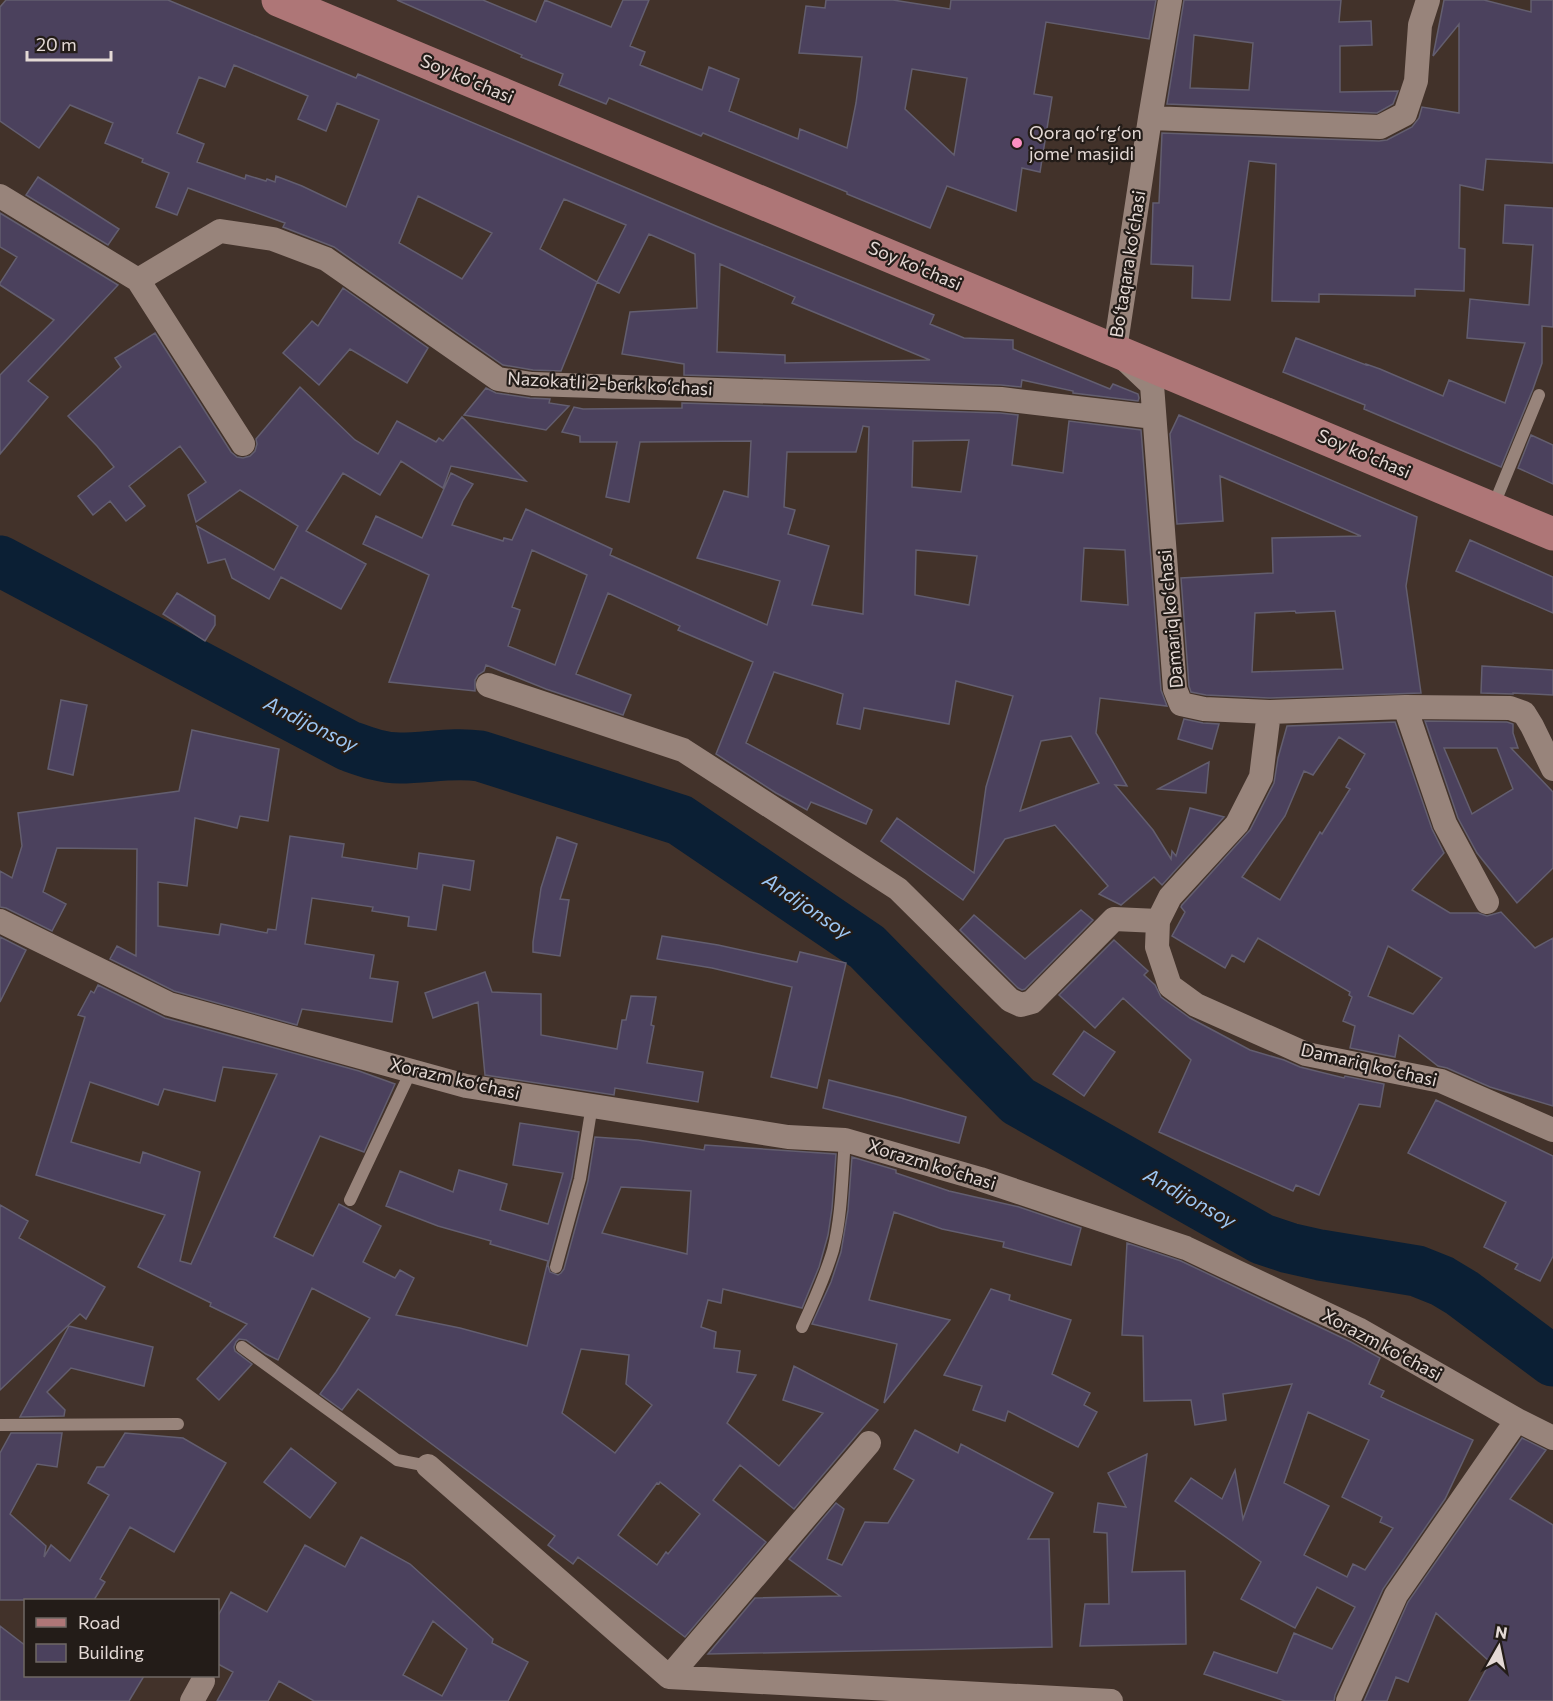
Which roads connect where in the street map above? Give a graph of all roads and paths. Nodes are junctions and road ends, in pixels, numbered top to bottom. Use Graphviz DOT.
graph roads {
  1 [pos="278,0"];
  2 [pos="1170,0"];
  3 [pos="1428,0"];
  4 [pos="1150,118"];
  5 [pos="0,196"];
  6 [pos="138,280"];
  7 [pos="1115,350"];
  8 [pos="1539,395"];
  9 [pos="1154,417"];
  10 [pos="243,444"];
  11 [pos="1493,508"];
  12 [pos="1553,534"];
  13 [pos="488,685"];
  14 [pos="1405,707"];
  15 [pos="1269,712"];
  16 [pos="1553,769"];
  17 [pos="1487,902"];
  18 [pos="0,921"];
  19 [pos="1158,921"];
  20 [pos="411,1071"];
  21 [pos="592,1105"];
  22 [pos="1553,1130"];
  23 [pos="845,1140"];
  24 [pos="350,1200"];
  25 [pos="556,1267"];
  26 [pos="802,1327"];
  27 [pos="242,1347"];
  28 [pos="1517,1419"];
  29 [pos="178,1424"];
  30 [pos="0,1425"];
  31 [pos="1553,1438"];
  32 [pos="869,1443"];
  33 [pos="428,1466"];
  34 [pos="669,1677"];
  35 [pos="1111,1701"];
  36 [pos="1348,1701"];
  1 -- 7 [label="main road, Soy ko'chasi"];
  2 -- 4 [label="street, Boʻtaqara koʻchasi"];
  3 -- 4 [label="street"];
  4 -- 7 [label="street, Boʻtaqara koʻchasi"];
  5 -- 6 [label="street"];
  6 -- 9 [label="street, Nazokatli 2-berk koʻchasi"];
  6 -- 10 [label="street"];
  7 -- 9 [label="street, Damariq koʻchasi"];
  7 -- 11 [label="main road, Soy ko'chasi"];
  8 -- 11 [label="lane"];
  9 -- 15 [label="street, Damariq koʻchasi"];
  11 -- 12 [label="main road, Soy ko'chasi"];
  13 -- 19 [label="street"];
  14 -- 15 [label="street"];
  14 -- 16 [label="street"];
  14 -- 17 [label="street"];
  15 -- 19 [label="street, Damariq koʻchasi"];
  18 -- 20 [label="street, Xorazm koʻchasi"];
  19 -- 22 [label="street, Damariq koʻchasi"];
  20 -- 21 [label="street, Xorazm koʻchasi"];
  20 -- 24 [label="lane"];
  21 -- 23 [label="street, Xorazm koʻchasi"];
  21 -- 25 [label="lane"];
  23 -- 26 [label="lane"];
  23 -- 28 [label="street, Xorazm koʻchasi"];
  27 -- 33 [label="lane"];
  28 -- 31 [label="street, Xorazm koʻchasi"];
  28 -- 36 [label="street"];
  29 -- 30 [label="lane"];
  32 -- 34 [label="street"];
  33 -- 34 [label="street"];
  34 -- 35 [label="street"];
}
